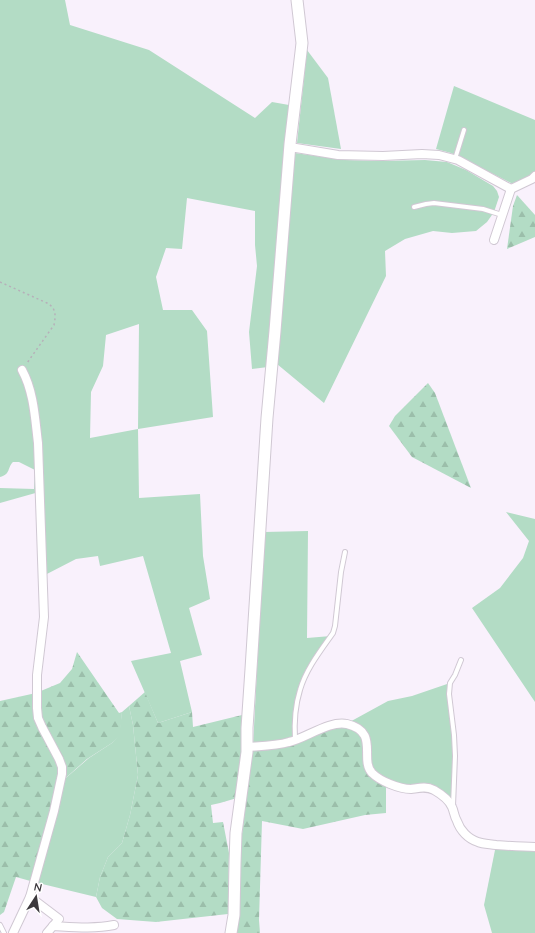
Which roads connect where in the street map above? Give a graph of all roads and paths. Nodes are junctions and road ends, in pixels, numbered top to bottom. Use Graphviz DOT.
graph roads {
  1 [pos="297,0"];
  2 [pos="464,130"];
  3 [pos="290,147"];
  4 [pos="454,159"];
  5 [pos="535,176"];
  6 [pos="511,188"];
  7 [pos="414,207"];
  8 [pos="502,215"];
  9 [pos="494,240"];
  10 [pos="0,282"];
  11 [pos="22,370"];
  12 [pos="345,552"];
  13 [pos="461,660"];
  14 [pos="295,740"];
  15 [pos="247,747"];
  16 [pos="453,811"];
  17 [pos="535,847"];
  18 [pos="30,897"];
  19 [pos="0,925"];
  20 [pos="114,925"];
  21 [pos="53,926"];
  22 [pos="4,933"];
  23 [pos="13,933"];
  24 [pos="47,933"];
  25 [pos="231,933"];
  1 -- 3 [label="street"];
  2 -- 4 [label="lane"];
  3 -- 4 [label="street"];
  3 -- 15 [label="street"];
  4 -- 6 [label="street"];
  5 -- 6 [label="street"];
  6 -- 8 [label="street"];
  7 -- 8 [label="lane"];
  8 -- 9 [label="street"];
  10 -- 11 [label="path"];
  11 -- 18 [label="street"];
  12 -- 14 [label="lane"];
  13 -- 16 [label="lane"];
  14 -- 15 [label="street"];
  14 -- 16 [label="street"];
  15 -- 25 [label="street"];
  16 -- 17 [label="street"];
  18 -- 21 [label="street"];
  18 -- 23 [label="street"];
  19 -- 22 [label="lane"];
  20 -- 21 [label="street"];
  21 -- 24 [label="street"];
}
